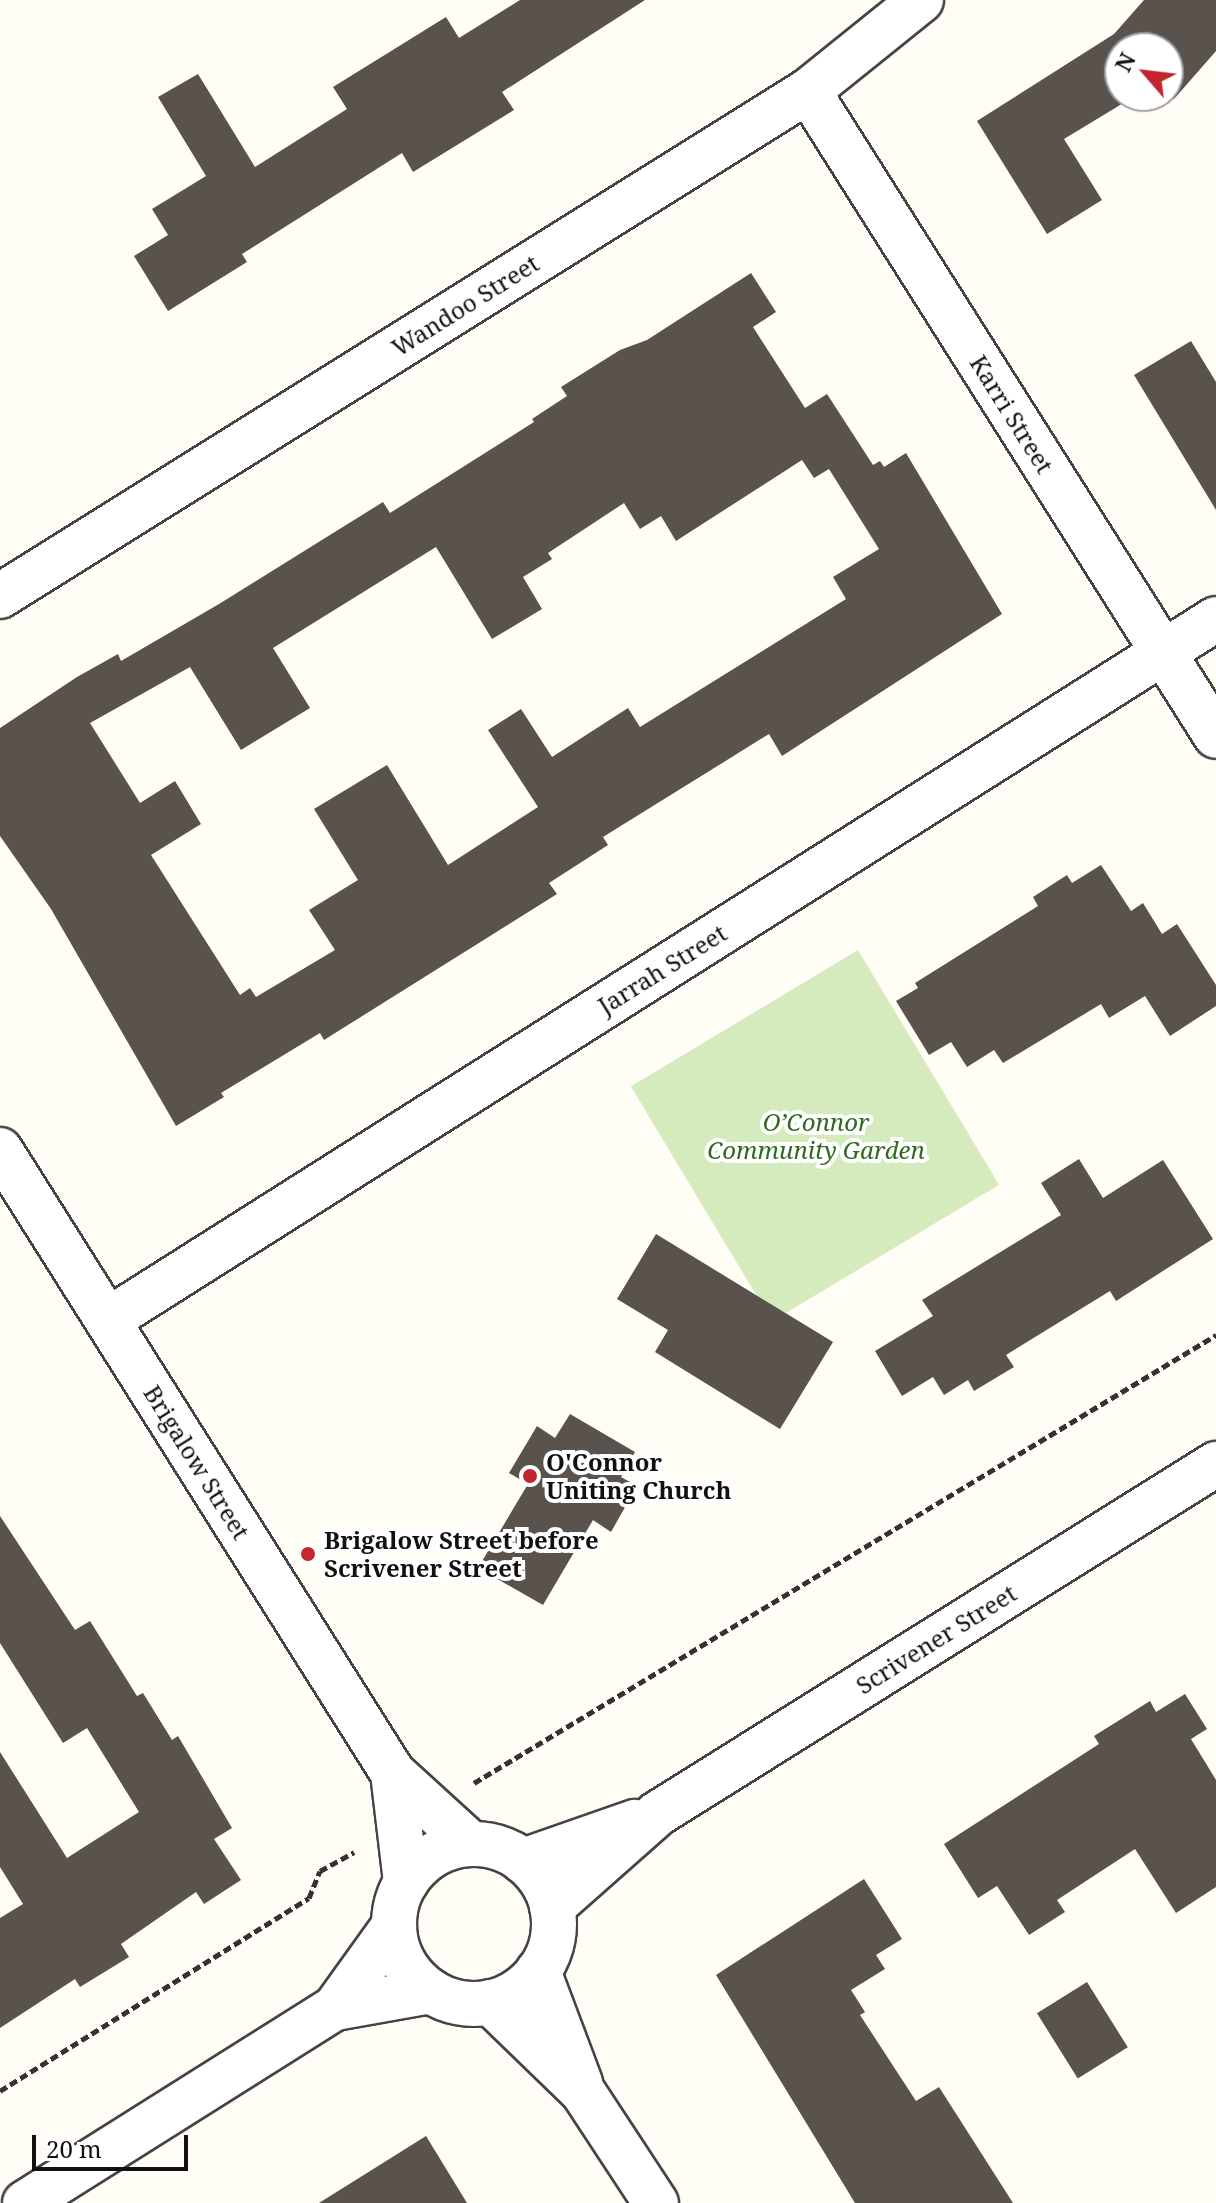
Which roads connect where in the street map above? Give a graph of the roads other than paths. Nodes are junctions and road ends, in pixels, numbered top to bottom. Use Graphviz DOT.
graph roads {
  1 [pos="921,0"];
  2 [pos="808,91"];
  3 [pos="0,596"];
  4 [pos="1216,619"];
  5 [pos="1163,652"];
  6 [pos="1216,736"];
  7 [pos="0,1150"];
  8 [pos="108,1320"];
  9 [pos="1216,1464"];
  10 [pos="393,1773"];
  11 [pos="657,1814"];
  12 [pos="471,1844"];
  13 [pos="523,1861"];
  14 [pos="406,1882"];
  15 [pos="552,1907"];
  16 [pos="394,1926"];
  17 [pos="538,1971"];
  18 [pos="431,1991"];
  19 [pos="490,2002"];
  20 [pos="335,2008"];
  21 [pos="583,2092"];
  22 [pos="25,2203"];
  23 [pos="656,2203"];
  1 -- 2 [label="street, Wandoo Street"];
  2 -- 3 [label="street, Wandoo Street"];
  2 -- 5 [label="street, Karri Street"];
  4 -- 5 [label="street, Jarrah Street"];
  5 -- 6 [label="street, Karri Street"];
  5 -- 8 [label="street, Jarrah Street"];
  7 -- 8 [label="street, Brigalow Street"];
  8 -- 10 [label="street, Brigalow Street"];
  9 -- 11 [label="street, Scrivener Street"];
  10 -- 12 [label="street, Brigalow Street"];
  10 -- 14 [label="street, Brigalow Street"];
  11 -- 13 [label="street, Scrivener Street"];
  11 -- 15 [label="street, Scrivener Street"];
  12 -- 13 [label="street"];
  12 -- 14 [label="street"];
  13 -- 15 [label="street"];
  14 -- 16 [label="street"];
  15 -- 17 [label="street"];
  16 -- 18 [label="street"];
  16 -- 20 [label="street"];
  17 -- 19 [label="street"];
  17 -- 21 [label="street"];
  18 -- 19 [label="street"];
  18 -- 20 [label="street"];
  19 -- 21 [label="street"];
  20 -- 22 [label="street"];
  21 -- 23 [label="street"];
}
